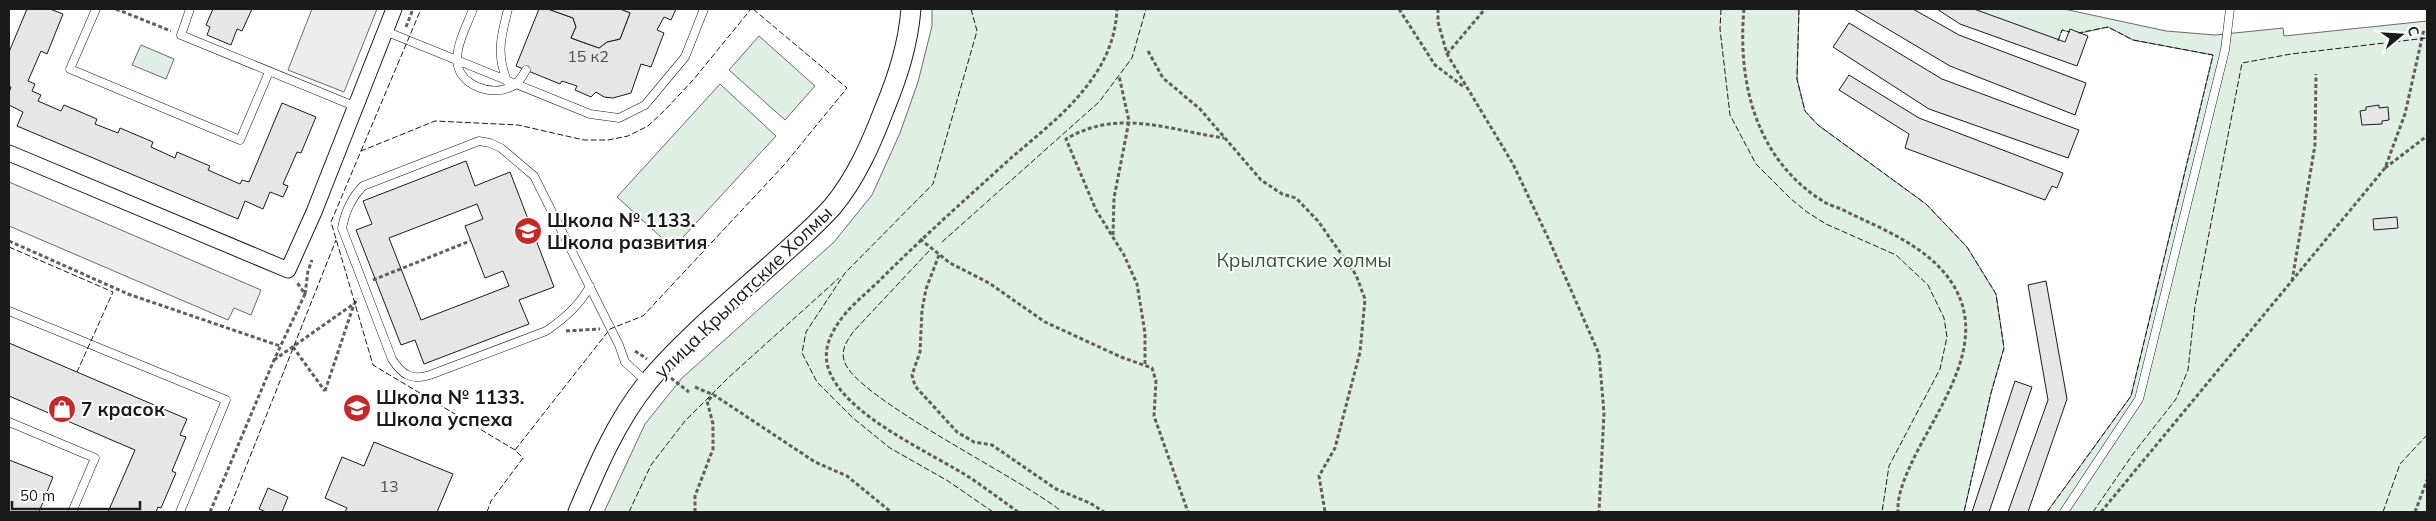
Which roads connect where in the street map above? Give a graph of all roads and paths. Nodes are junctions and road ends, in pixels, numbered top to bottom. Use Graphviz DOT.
graph roads {
  1 [pos="96,9"];
  2 [pos="116,9"];
  3 [pos="190,9"];
  4 [pos="394,9"];
  5 [pos="474,9"];
  6 [pos="508,9"];
  7 [pos="704,9"];
  8 [pos="911,9"];
  9 [pos="1117,9"];
  10 [pos="1399,9"];
  11 [pos="1438,9"];
  12 [pos="1485,9"];
  13 [pos="1744,9"];
  14 [pos="2230,9"];
  15 [pos="2424,28"];
  16 [pos="385,31"];
  17 [pos="180,35"];
  18 [pos="1148,51"];
  19 [pos="1447,54"];
  20 [pos="526,70"];
  21 [pos="269,72"];
  22 [pos="2316,74"];
  23 [pos="1119,76"];
  24 [pos="507,81"];
  25 [pos="1465,87"];
  26 [pos="354,106"];
  27 [pos="1129,121"];
  28 [pos="2427,136"];
  29 [pos="1224,138"];
  30 [pos="9,152"];
  31 [pos="2385,168"];
  32 [pos="1113,237"];
  33 [pos="920,239"];
  34 [pos="9,241"];
  35 [pos="470,241"];
  36 [pos="940,255"];
  37 [pos="288,270"];
  38 [pos="2292,282"];
  39 [pos="363,284"];
  40 [pos="590,286"];
  41 [pos="355,303"];
  42 [pos="9,310"];
  43 [pos="610,329"];
  44 [pos="546,331"];
  45 [pos="280,346"];
  46 [pos="293,346"];
  47 [pos="274,360"];
  48 [pos="1145,364"];
  49 [pos="648,383"];
  50 [pos="695,386"];
  51 [pos="714,395"];
  52 [pos="9,422"];
  53 [pos="2427,480"];
  54 [pos="72,512"];
  55 [pos="180,512"];
  56 [pos="210,512"];
  57 [pos="578,512"];
  58 [pos="695,512"];
  59 [pos="891,512"];
  60 [pos="1018,512"];
  61 [pos="1104,512"];
  62 [pos="1188,512"];
  63 [pos="1325,512"];
  64 [pos="1599,512"];
  65 [pos="1898,512"];
  66 [pos="2064,512"];
  67 [pos="2101,512"];
  68 [pos="2415,512"];
  1 -- 21 [label="lane"];
  2 -- 17 [label="path"];
  3 -- 17 [label="lane"];
  4 -- 16 [label="street"];
  5 -- 20 [label="lane"];
  6 -- 24 [label="lane"];
  7 -- 24 [label="lane"];
  8 -- 49 [label="street, улица Крылатские Холмы"];
  9 -- 33 [label="path"];
  10 -- 25 [label="path"];
  11 -- 19 [label="path"];
  12 -- 19 [label="path"];
  13 -- 65 [label="path"];
  14 -- 66 [label="lane"];
  15 -- 31 [label="path"];
  16 -- 24 [label="lane"];
  16 -- 26 [label="street"];
  17 -- 21 [label="lane"];
  18 -- 29 [label="path"];
  19 -- 25 [label="path"];
  21 -- 26 [label="lane"];
  22 -- 38 [label="path"];
  23 -- 27 [label="path"];
  25 -- 64 [label="path"];
  26 -- 37 [label="street"];
  27 -- 29 [label="path"];
  27 -- 32 [label="path"];
  27 -- 32 [label="path"];
  28 -- 31 [label="path"];
  29 -- 63 [label="path"];
  30 -- 37 [label="street"];
  31 -- 38 [label="path"];
  32 -- 48 [label="path"];
  33 -- 36 [label="path"];
  33 -- 60 [label="path"];
  34 -- 45 [label="path"];
  35 -- 39 [label="path"];
  36 -- 48 [label="path"];
  36 -- 61 [label="path"];
  37 -- 45 [label="path"];
  38 -- 67 [label="path"];
  39 -- 40 [label="lane"];
  39 -- 41 [label="path"];
  39 -- 44 [label="lane"];
  40 -- 43 [label="lane"];
  40 -- 44 [label="lane"];
  41 -- 46 [label="path"];
  41 -- 46 [label="path"];
  42 -- 55 [label="lane"];
  43 -- 44 [label="path"];
  43 -- 49 [label="lane"];
  45 -- 47 [label="path"];
  46 -- 47 [label="path"];
  47 -- 56 [label="path"];
  48 -- 62 [label="path"];
  49 -- 57 [label="street, улица Крылатские Холмы"];
  50 -- 51 [label="path"];
  51 -- 58 [label="path"];
  51 -- 59 [label="path"];
  52 -- 54 [label="lane"];
  53 -- 68 [label="path"];
}
